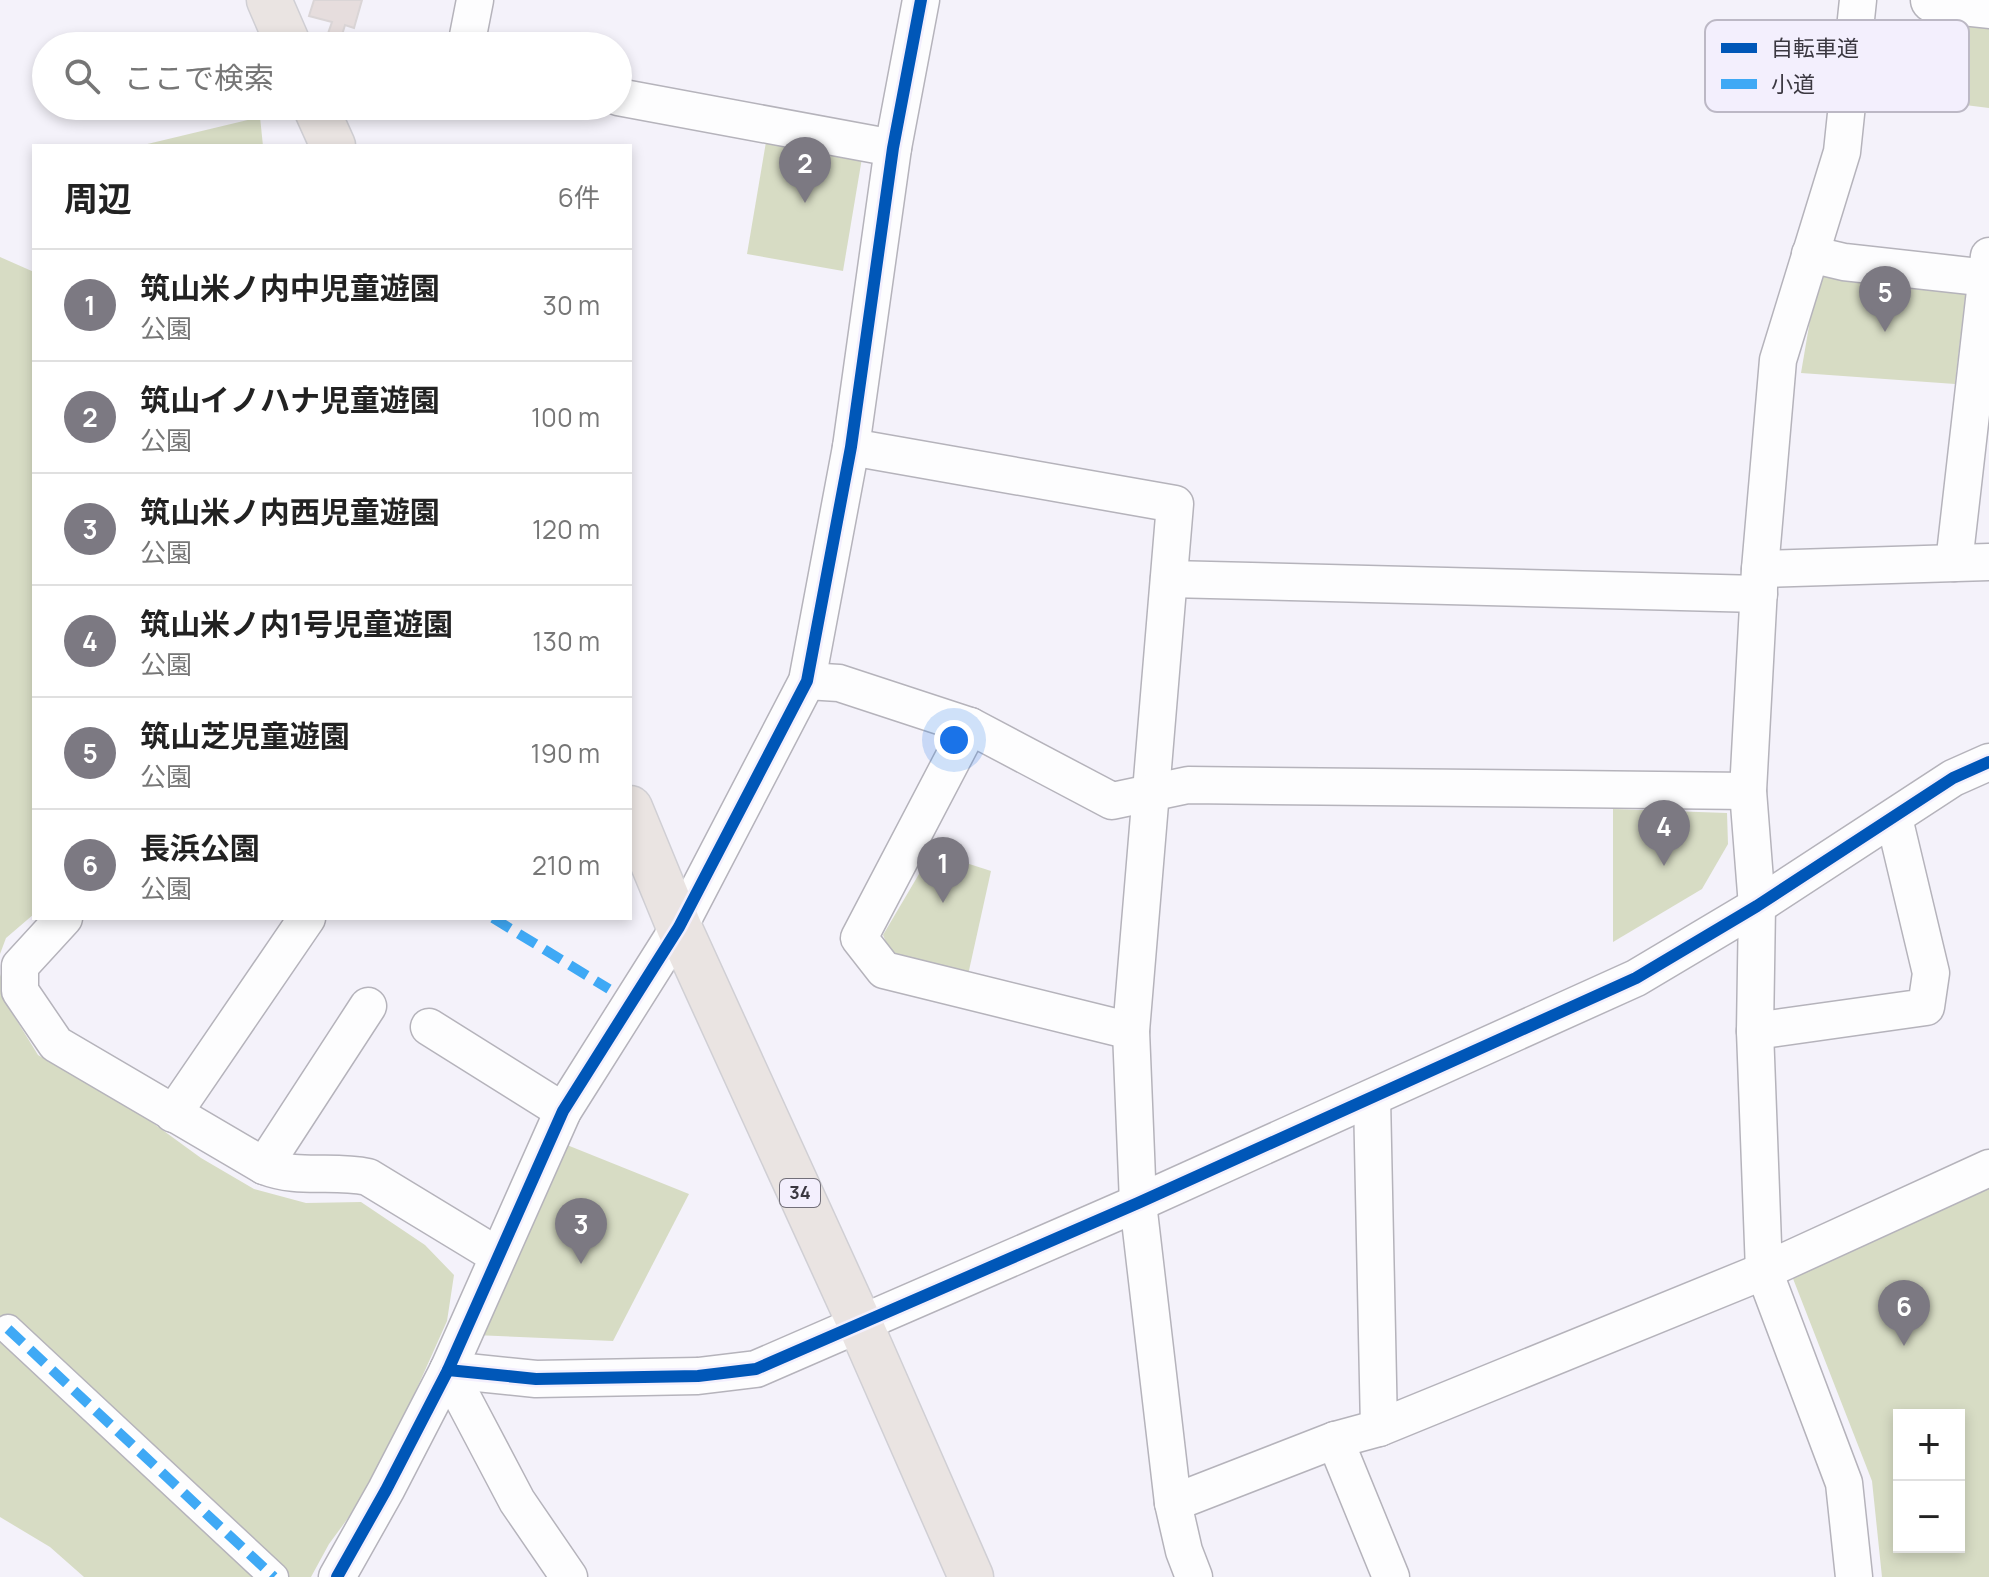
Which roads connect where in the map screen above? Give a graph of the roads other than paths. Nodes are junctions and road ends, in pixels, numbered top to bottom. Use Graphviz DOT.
graph roads {
  1 [pos="269,0"];
  2 [pos="475,0"];
  3 [pos="921,0"];
  4 [pos="1858,0"];
  5 [pos="1933,0"];
  6 [pos="1989,6"];
  7 [pos="1856,20"];
  8 [pos="283,32"];
  9 [pos="469,32"];
  10 [pos="632,100"];
  11 [pos="1846,112"];
  12 [pos="321,120"];
  13 [pos="332,144"];
  14 [pos="893,148"];
  15 [pos="1810,254"];
  16 [pos="1988,271"];
  17 [pos="851,447"];
  18 [pos="1972,562"];
  19 [pos="1169,579"];
  20 [pos="1759,581"];
  21 [pos="807,681"];
  22 [pos="970,726"];
  23 [pos="1989,762"];
  24 [pos="1748,791"];
  25 [pos="1150,794"];
  26 [pos="632,813"];
  27 [pos="1894,818"];
  28 [pos="1757,906"];
  29 [pos="62,920"];
  30 [pos="306,920"];
  31 [pos="679,927"];
  32 [pos="368,1006"];
  33 [pos="429,1027"];
  34 [pos="1131,1031"];
  35 [pos="1755,1031"];
  36 [pos="1372,1098"];
  37 [pos="563,1111"];
  38 [pos="173,1114"];
  39 [pos="264,1166"];
  40 [pos="1989,1168"];
  41 [pos="1138,1203"];
  42 [pos="498,1256"];
  43 [pos="1764,1271"];
  44 [pos="860,1324"];
  45 [pos="8,1329"];
  46 [pos="448,1370"];
  47 [pos="1379,1428"];
  48 [pos="1335,1440"];
  49 [pos="1173,1503"];
  50 [pos="274,1577"];
  51 [pos="337,1577"];
  52 [pos="569,1577"];
  53 [pos="971,1577"];
  54 [pos="1194,1577"];
  55 [pos="1391,1577"];
  56 [pos="1854,1577"];
  1 -- 8 [label="main road"];
  2 -- 9 [label="street"];
  3 -- 14 [label="street"];
  4 -- 7 [label="street"];
  5 -- 6 [label="street"];
  10 -- 14 [label="street"];
  11 -- 15 [label="street"];
  12 -- 13 [label="main road"];
  14 -- 17 [label="street"];
  15 -- 16 [label="street"];
  15 -- 20 [label="street"];
  16 -- 18 [label="street"];
  17 -- 19 [label="street"];
  17 -- 21 [label="street"];
  18 -- 20 [label="street"];
  19 -- 20 [label="street"];
  19 -- 25 [label="street"];
  20 -- 24 [label="street"];
  21 -- 22 [label="street"];
  21 -- 31 [label="street"];
  22 -- 25 [label="street"];
  22 -- 34 [label="street"];
  23 -- 27 [label="street"];
  24 -- 25 [label="street"];
  24 -- 28 [label="street"];
  25 -- 34 [label="street"];
  26 -- 31 [label="main road, 34"];
  27 -- 28 [label="street"];
  27 -- 35 [label="street"];
  28 -- 35 [label="street"];
  28 -- 36 [label="street"];
  29 -- 38 [label="street"];
  30 -- 38 [label="street"];
  31 -- 37 [label="street"];
  31 -- 44 [label="main road, 34"];
  32 -- 39 [label="street"];
  33 -- 37 [label="street"];
  34 -- 41 [label="street"];
  35 -- 43 [label="street"];
  36 -- 41 [label="street"];
  36 -- 47 [label="street"];
  37 -- 42 [label="street"];
  38 -- 39 [label="street"];
  39 -- 42 [label="street"];
  40 -- 43 [label="street"];
  41 -- 44 [label="street"];
  41 -- 49 [label="street"];
  42 -- 46 [label="street"];
  43 -- 47 [label="street"];
  43 -- 56 [label="street"];
  44 -- 46 [label="street"];
  44 -- 53 [label="main road, 34"];
  45 -- 50 [label="street"];
  46 -- 51 [label="street"];
  46 -- 52 [label="street"];
  47 -- 48 [label="street"];
  48 -- 49 [label="street"];
  48 -- 55 [label="street"];
  49 -- 54 [label="street"];
}
